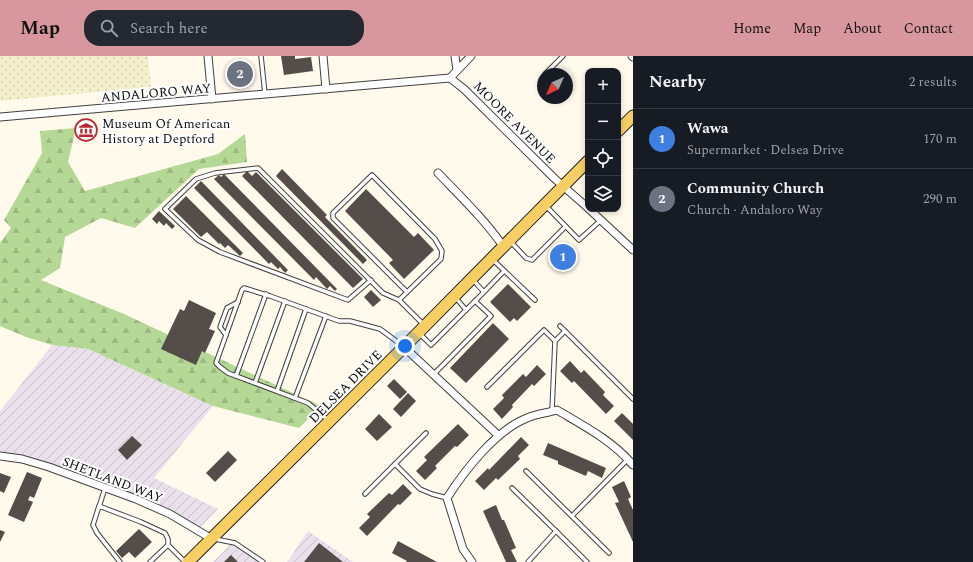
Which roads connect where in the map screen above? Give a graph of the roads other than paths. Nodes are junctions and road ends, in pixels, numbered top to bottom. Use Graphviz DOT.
graph roads {
  1 [pos="208,56"];
  2 [pos="260,56"];
  3 [pos="323,56"];
  4 [pos="455,56"];
  5 [pos="472,56"];
  6 [pos="563,56"];
  7 [pos="550,68"];
  8 [pos="457,70"];
  9 [pos="450,78"];
  10 [pos="326,89"];
  11 [pos="265,94"];
  12 [pos="212,99"];
  13 [pos="633,116"];
  14 [pos="0,117"];
  15 [pos="621,128"];
  16 [pos="585,164"];
  17 [pos="438,174"];
  18 [pos="563,185"];
  19 [pos="544,204"];
  20 [pos="585,206"];
  21 [pos="592,212"];
  22 [pos="601,220"];
  23 [pos="565,227"];
  24 [pos="506,243"];
  25 [pos="633,250"];
  26 [pos="491,258"];
  27 [pos="504,271"];
  28 [pos="471,279"];
  29 [pos="371,280"];
  30 [pos="407,292"];
  31 [pos="484,292"];
  32 [pos="266,294"];
  33 [pos="454,296"];
  34 [pos="400,300"];
  35 [pos="534,300"];
  36 [pos="285,301"];
  37 [pos="475,301"];
  38 [pos="238,302"];
  39 [pos="306,309"];
  40 [pos="466,310"];
  41 [pos="326,316"];
  42 [pos="560,326"];
  43 [pos="422,329"];
  44 [pos="565,331"];
  45 [pos="226,335"];
  46 [pos="555,341"];
  47 [pos="404,347"];
  48 [pos="434,374"];
  49 [pos="236,376"];
  50 [pos="255,382"];
  51 [pos="487,387"];
  52 [pos="277,391"];
  53 [pos="295,398"];
  54 [pos="633,398"];
  55 [pos="552,411"];
  56 [pos="329,421"];
  57 [pos="426,433"];
  58 [pos="498,435"];
  59 [pos="0,456"];
  60 [pos="628,459"];
  61 [pos="395,464"];
  62 [pos="633,466"];
  63 [pos="526,471"];
  64 [pos="105,488"];
  65 [pos="512,488"];
  66 [pos="365,494"];
  67 [pos="447,498"];
  68 [pos="99,507"];
  69 [pos="572,516"];
  70 [pos="556,531"];
  71 [pos="212,538"];
  72 [pos="168,545"];
  73 [pos="609,553"];
  74 [pos="120,562"];
  75 [pos="150,562"];
  76 [pos="185,562"];
  77 [pos="188,562"];
  78 [pos="263,562"];
  79 [pos="471,562"];
  80 [pos="528,562"];
  81 [pos="587,562"];
  1 -- 12 [label="street"];
  2 -- 11 [label="lane"];
  3 -- 10 [label="street"];
  4 -- 8 [label="street"];
  5 -- 8 [label="street"];
  6 -- 7 [label="lane"];
  8 -- 9 [label="street"];
  9 -- 10 [label="street, ANDALORO WAY"];
  9 -- 18 [label="street, MOORE AVENUE"];
  10 -- 11 [label="street, ANDALORO WAY"];
  11 -- 12 [label="street, ANDALORO WAY"];
  12 -- 14 [label="street, ANDALORO WAY"];
  13 -- 15 [label="main road"];
  16 -- 18 [label="main road, DELSEA DRIVE"];
  17 -- 24 [label="street"];
  18 -- 19 [label="main road, DELSEA DRIVE"];
  18 -- 20 [label="street, MOORE AVENUE"];
  19 -- 23 [label="lane"];
  19 -- 24 [label="main road, DELSEA DRIVE"];
  21 -- 22 [label="street, MOORE AVENUE"];
  22 -- 23 [label="lane"];
  22 -- 25 [label="street, MOORE AVENUE"];
  23 -- 24 [label="lane"];
  24 -- 26 [label="main road, DELSEA DRIVE"];
  26 -- 27 [label="lane"];
  26 -- 28 [label="main road, DELSEA DRIVE"];
  27 -- 31 [label="lane"];
  27 -- 35 [label="lane"];
  28 -- 31 [label="lane"];
  28 -- 33 [label="main road, DELSEA DRIVE"];
  29 -- 29 [label="lane"];
  29 -- 34 [label="lane"];
  30 -- 30 [label="lane"];
  30 -- 34 [label="lane"];
  31 -- 37 [label="lane"];
  32 -- 36 [label="lane"];
  32 -- 38 [label="lane"];
  32 -- 49 [label="lane"];
  33 -- 40 [label="lane"];
  33 -- 43 [label="main road, DELSEA DRIVE"];
  34 -- 43 [label="lane"];
  36 -- 39 [label="lane"];
  36 -- 50 [label="lane"];
  37 -- 40 [label="lane"];
  37 -- 48 [label="lane"];
  38 -- 45 [label="lane"];
  38 -- 45 [label="lane"];
  39 -- 41 [label="lane"];
  39 -- 52 [label="lane"];
  40 -- 43 [label="lane"];
  41 -- 47 [label="lane"];
  41 -- 53 [label="lane"];
  42 -- 44 [label="lane"];
  43 -- 47 [label="main road, DELSEA DRIVE"];
  44 -- 46 [label="lane"];
  44 -- 54 [label="lane"];
  45 -- 49 [label="lane"];
  46 -- 51 [label="lane"];
  46 -- 55 [label="lane"];
  47 -- 48 [label="street"];
  47 -- 56 [label="main road, DELSEA DRIVE"];
  48 -- 58 [label="street"];
  49 -- 50 [label="lane"];
  50 -- 52 [label="lane"];
  52 -- 53 [label="lane"];
  53 -- 56 [label="lane"];
  55 -- 58 [label="street"];
  55 -- 60 [label="street"];
  56 -- 71 [label="main road, DELSEA DRIVE"];
  57 -- 61 [label="lane"];
  58 -- 67 [label="street"];
  59 -- 64 [label="street, SHETLAND WAY"];
  60 -- 62 [label="street"];
  60 -- 69 [label="lane"];
  61 -- 66 [label="lane"];
  61 -- 67 [label="lane"];
  63 -- 69 [label="lane"];
  64 -- 68 [label="lane"];
  64 -- 71 [label="street, SHETLAND WAY"];
  65 -- 70 [label="lane"];
  67 -- 79 [label="street"];
  68 -- 72 [label="lane"];
  68 -- 74 [label="lane"];
  69 -- 73 [label="lane"];
  70 -- 80 [label="lane"];
  70 -- 81 [label="lane"];
  71 -- 77 [label="main road, DELSEA DRIVE"];
  71 -- 78 [label="lane"];
  72 -- 75 [label="lane"];
  72 -- 76 [label="lane"];
}
